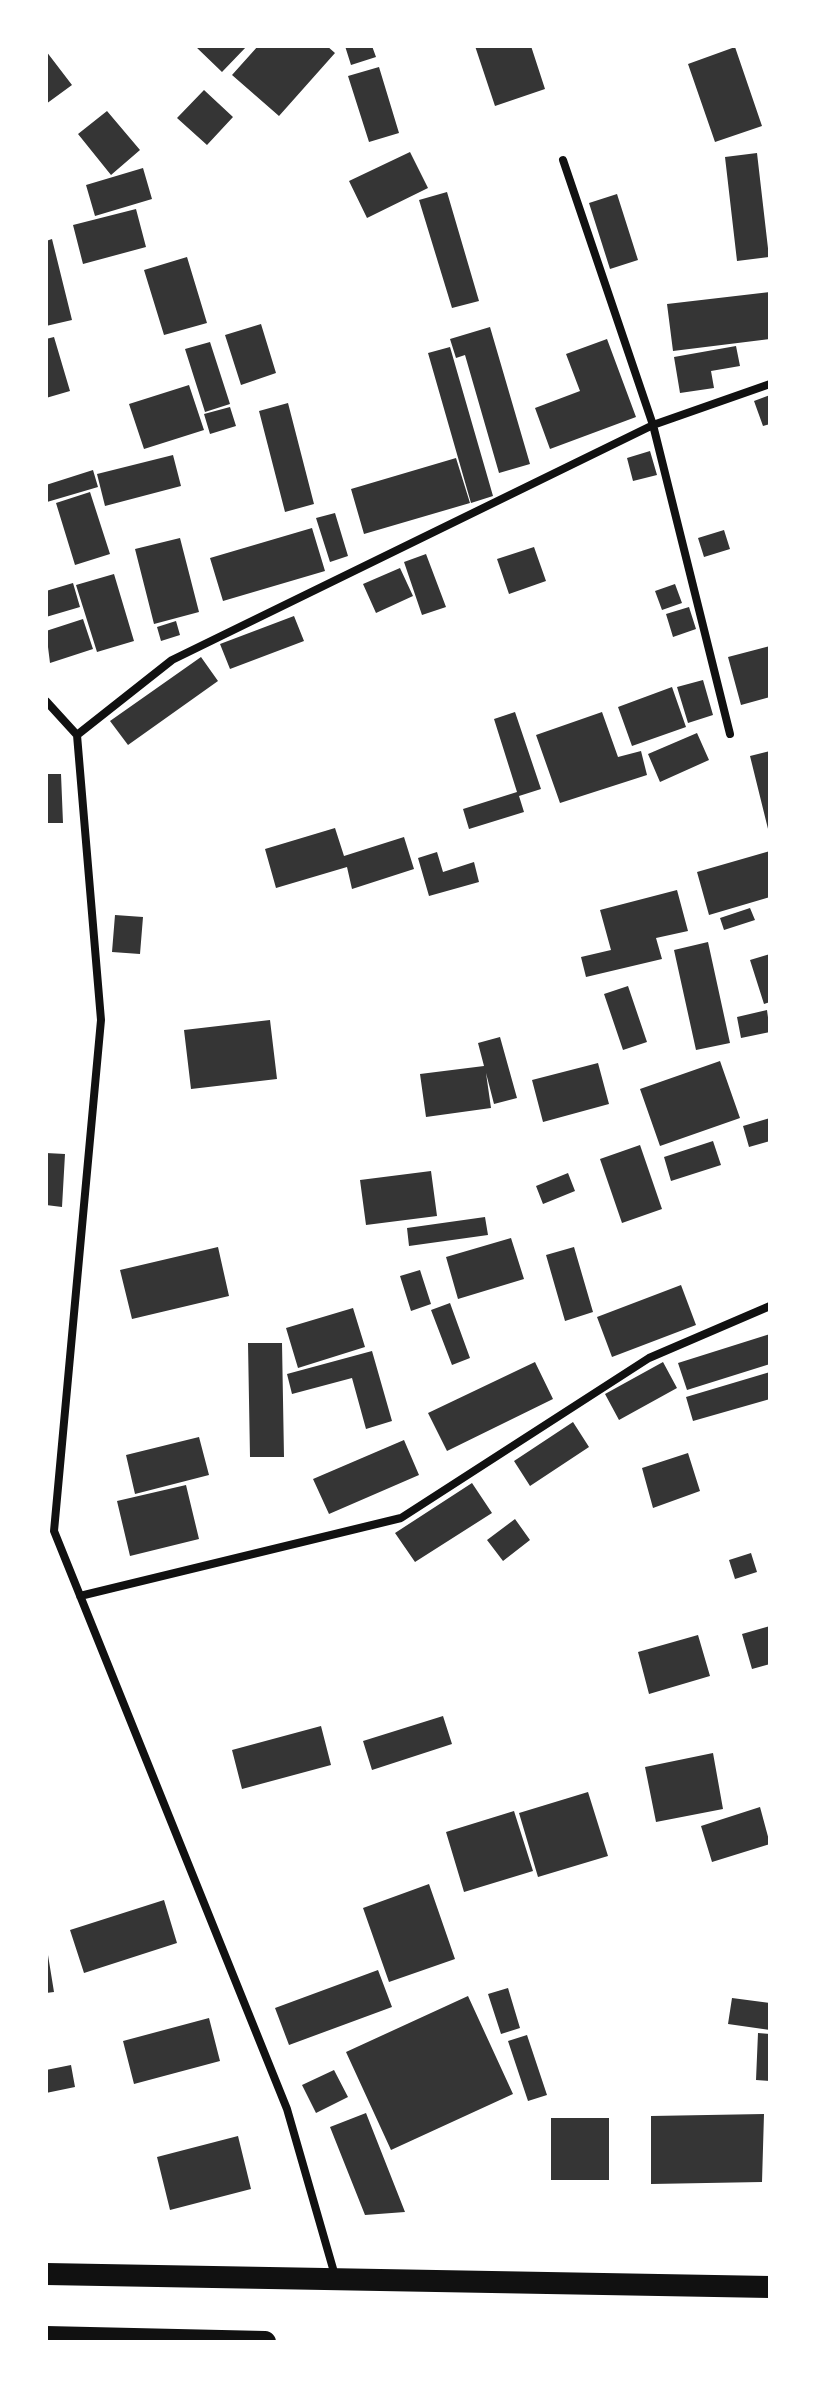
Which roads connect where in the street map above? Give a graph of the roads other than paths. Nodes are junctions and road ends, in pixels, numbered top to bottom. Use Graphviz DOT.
graph roads {
  1 [pos="563,160"];
  2 [pos="770,384"];
  3 [pos="653,425"];
  4 [pos="46,701"];
  5 [pos="730,734"];
  6 [pos="77,735"];
  7 [pos="770,1306"];
  8 [pos="80,1596"];
  9 [pos="46,2274"];
  10 [pos="336,2279"];
  11 [pos="770,2287"];
  12 [pos="46,2337"];
  13 [pos="265,2342"];
  1 -- 3 [label="street"];
  2 -- 3 [label="street"];
  3 -- 5 [label="street"];
  3 -- 6 [label="street"];
  4 -- 6 [label="street"];
  6 -- 8 [label="street"];
  7 -- 8 [label="street"];
  8 -- 10 [label="street"];
  9 -- 10 [label="highway"];
  10 -- 11 [label="highway"];
  12 -- 13 [label="highway"];
}
